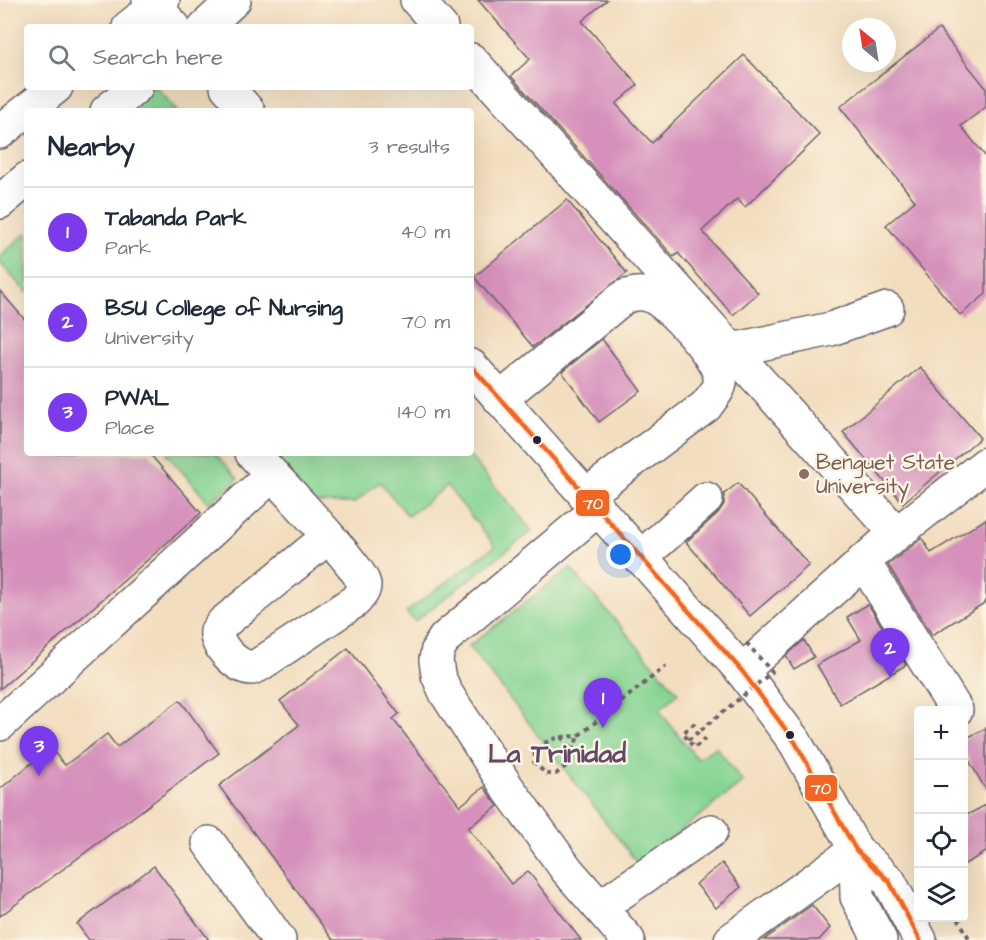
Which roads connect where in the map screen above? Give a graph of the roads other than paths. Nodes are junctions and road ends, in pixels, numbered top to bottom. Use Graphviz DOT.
graph roads {
  1 [pos="234,0"];
  2 [pos="417,0"];
  3 [pos="160,8"];
  4 [pos="134,24"];
  5 [pos="208,24"];
  6 [pos="438,24"];
  7 [pos="474,63"];
  8 [pos="52,90"];
  9 [pos="132,90"];
  10 [pos="230,90"];
  11 [pos="30,108"];
  12 [pos="111,108"];
  13 [pos="245,108"];
  14 [pos="24,113"];
  15 [pos="0,132"];
  16 [pos="886,309"];
  17 [pos="732,350"];
  18 [pos="474,369"];
  19 [pos="500,399"];
  20 [pos="262,464"];
  21 [pos="986,464"];
  22 [pos="706,498"];
  23 [pos="591,503"];
  24 [pos="896,533"];
  25 [pos="328,537"];
  26 [pos="640,558"];
  27 [pos="863,561"];
  28 [pos="743,656"];
  29 [pos="953,706"];
  30 [pos="0,724"];
  31 [pos="711,831"];
  32 [pos="209,843"];
  33 [pos="856,850"];
  34 [pos="600,907"];
  35 [pos="279,940"];
  36 [pos="628,940"];
  37 [pos="731,940"];
  38 [pos="880,940"];
  39 [pos="920,940"];
  1 -- 5 [label="main road"];
  2 -- 6 [label="main road"];
  3 -- 4 [label="main road"];
  7 -- 17 [label="main road"];
  8 -- 11 [label="main road"];
  9 -- 12 [label="main road"];
  10 -- 13 [label="main road"];
  14 -- 15 [label="main road"];
  16 -- 17 [label="main road"];
  17 -- 24 [label="main road"];
  18 -- 19 [label="main road"];
  19 -- 23 [label="main road"];
  19 -- 23 [label="main road"];
  20 -- 25 [label="main road"];
  20 -- 30 [label="main road"];
  21 -- 24 [label="main road"];
  22 -- 26 [label="main road"];
  23 -- 26 [label="main road"];
  23 -- 34 [label="main road"];
  24 -- 27 [label="main road"];
  26 -- 28 [label="main road"];
  27 -- 28 [label="main road"];
  27 -- 29 [label="main road"];
  28 -- 33 [label="main road"];
  31 -- 34 [label="main road"];
  32 -- 35 [label="main road"];
  33 -- 37 [label="main road"];
  33 -- 38 [label="main road"];
  33 -- 39 [label="main road"];
  34 -- 36 [label="main road"];
}
